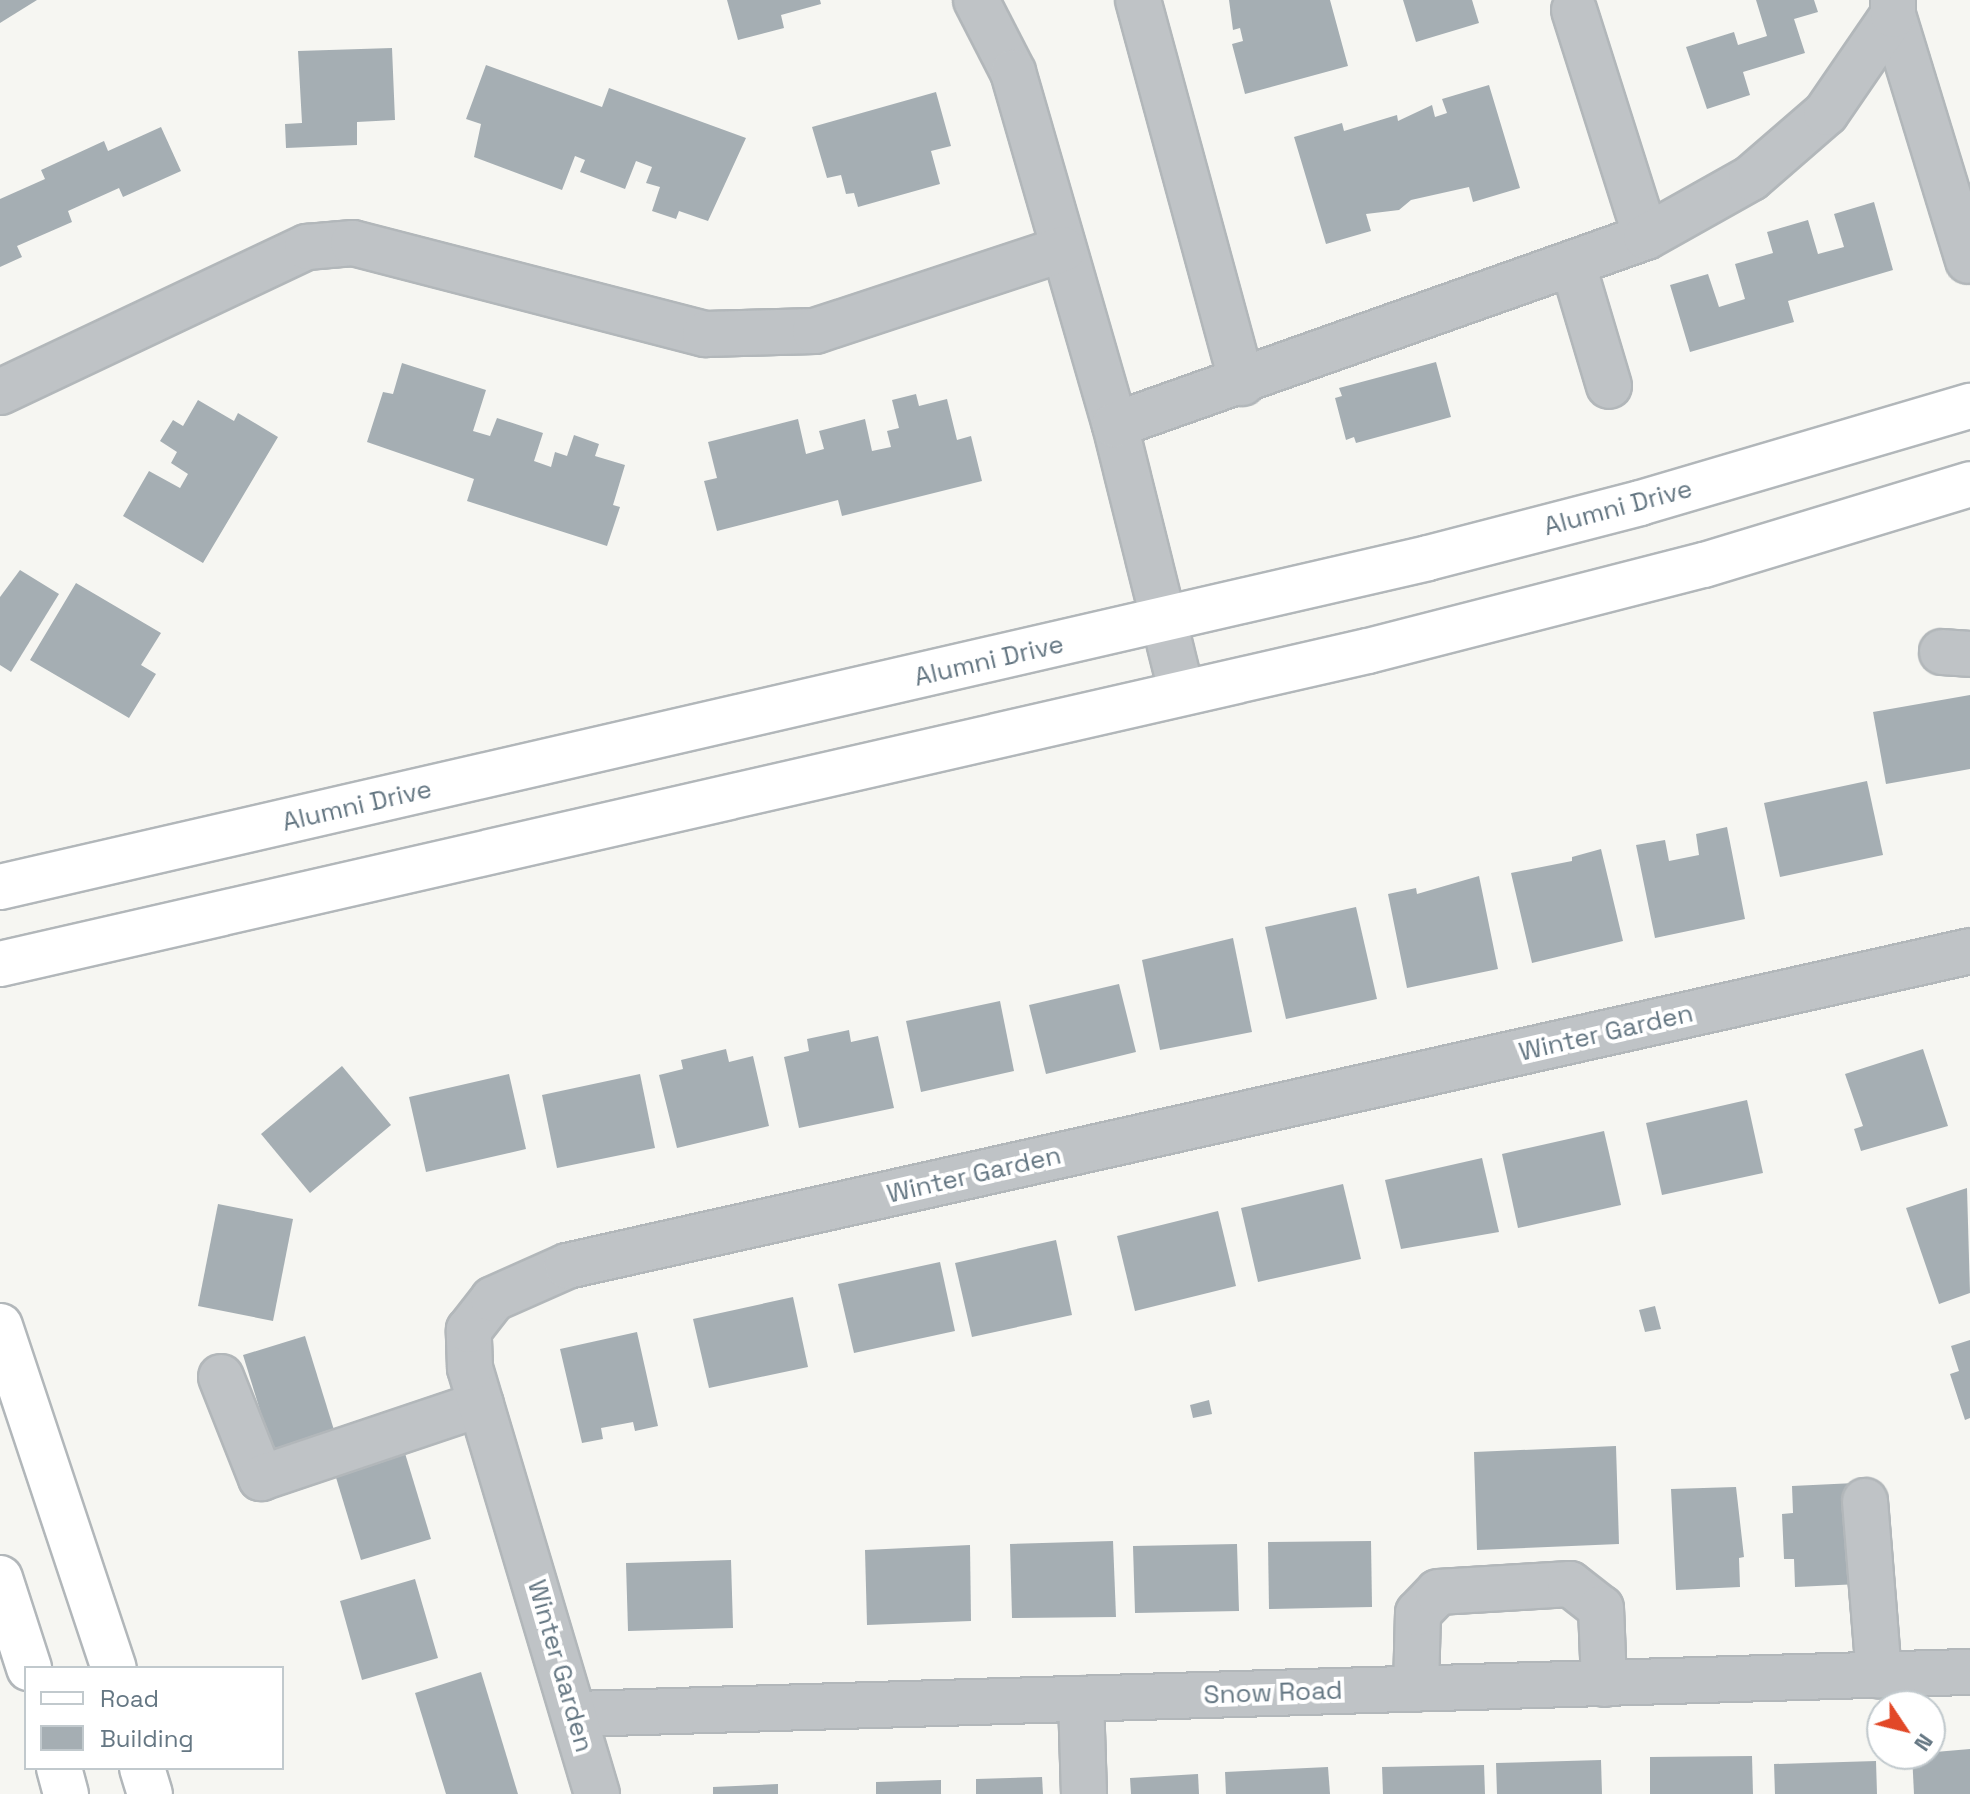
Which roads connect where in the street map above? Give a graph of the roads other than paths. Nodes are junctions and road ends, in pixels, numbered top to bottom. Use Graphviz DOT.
graph roads {
  1 [pos="976,0"];
  2 [pos="1138,0"];
  3 [pos="1893,8"];
  4 [pos="1574,10"];
  5 [pos="1646,237"];
  6 [pos="1063,249"];
  7 [pos="1968,261"];
  8 [pos="1573,265"];
  9 [pos="1242,383"];
  10 [pos="1609,386"];
  11 [pos="0,392"];
  12 [pos="1970,406"];
  13 [pos="1115,425"];
  14 [pos="1970,484"];
  15 [pos="1162,620"];
  16 [pos="1182,693"];
  17 [pos="0,887"];
  18 [pos="1970,951"];
  19 [pos="0,964"];
  20 [pos="0,1326"];
  21 [pos="221,1377"];
  22 [pos="481,1404"];
  23 [pos="1865,1501"];
  24 [pos="0,1578"];
  25 [pos="28,1666"];
  26 [pos="113,1666"];
  27 [pos="1970,1672"];
  28 [pos="1879,1675"];
  29 [pos="1604,1684"];
  30 [pos="1416,1689"];
  31 [pos="1081,1699"];
  32 [pos="576,1714"];
  33 [pos="60,1770"];
  34 [pos="143,1770"];
  35 [pos="66,1794"];
  36 [pos="150,1794"];
  37 [pos="597,1794"];
  38 [pos="1084,1794"];
  1 -- 6 [label="street"];
  2 -- 9 [label="street"];
  3 -- 5 [label="street"];
  3 -- 7 [label="street"];
  4 -- 5 [label="street"];
  5 -- 8 [label="street"];
  6 -- 11 [label="street"];
  6 -- 13 [label="street"];
  8 -- 9 [label="street"];
  8 -- 10 [label="street"];
  9 -- 13 [label="street"];
  12 -- 15 [label="main road, Alumni Drive"];
  13 -- 15 [label="street"];
  14 -- 16 [label="main road"];
  15 -- 16 [label="street"];
  15 -- 17 [label="main road, Alumni Drive"];
  16 -- 19 [label="main road"];
  18 -- 22 [label="street, Winter Garden"];
  20 -- 26 [label="main road"];
  21 -- 22 [label="street"];
  22 -- 32 [label="street, Winter Garden"];
  23 -- 28 [label="street"];
  24 -- 25 [label="main road"];
  27 -- 28 [label="street, Snow Road"];
  28 -- 29 [label="street, Snow Road"];
  29 -- 30 [label="street, Snow Road"];
  29 -- 30 [label="street"];
  30 -- 31 [label="street, Snow Road"];
  31 -- 32 [label="street, Snow Road"];
  31 -- 38 [label="street"];
  32 -- 37 [label="street, Winter Garden"];
  33 -- 35 [label="main road"];
  34 -- 36 [label="main road"];
}
